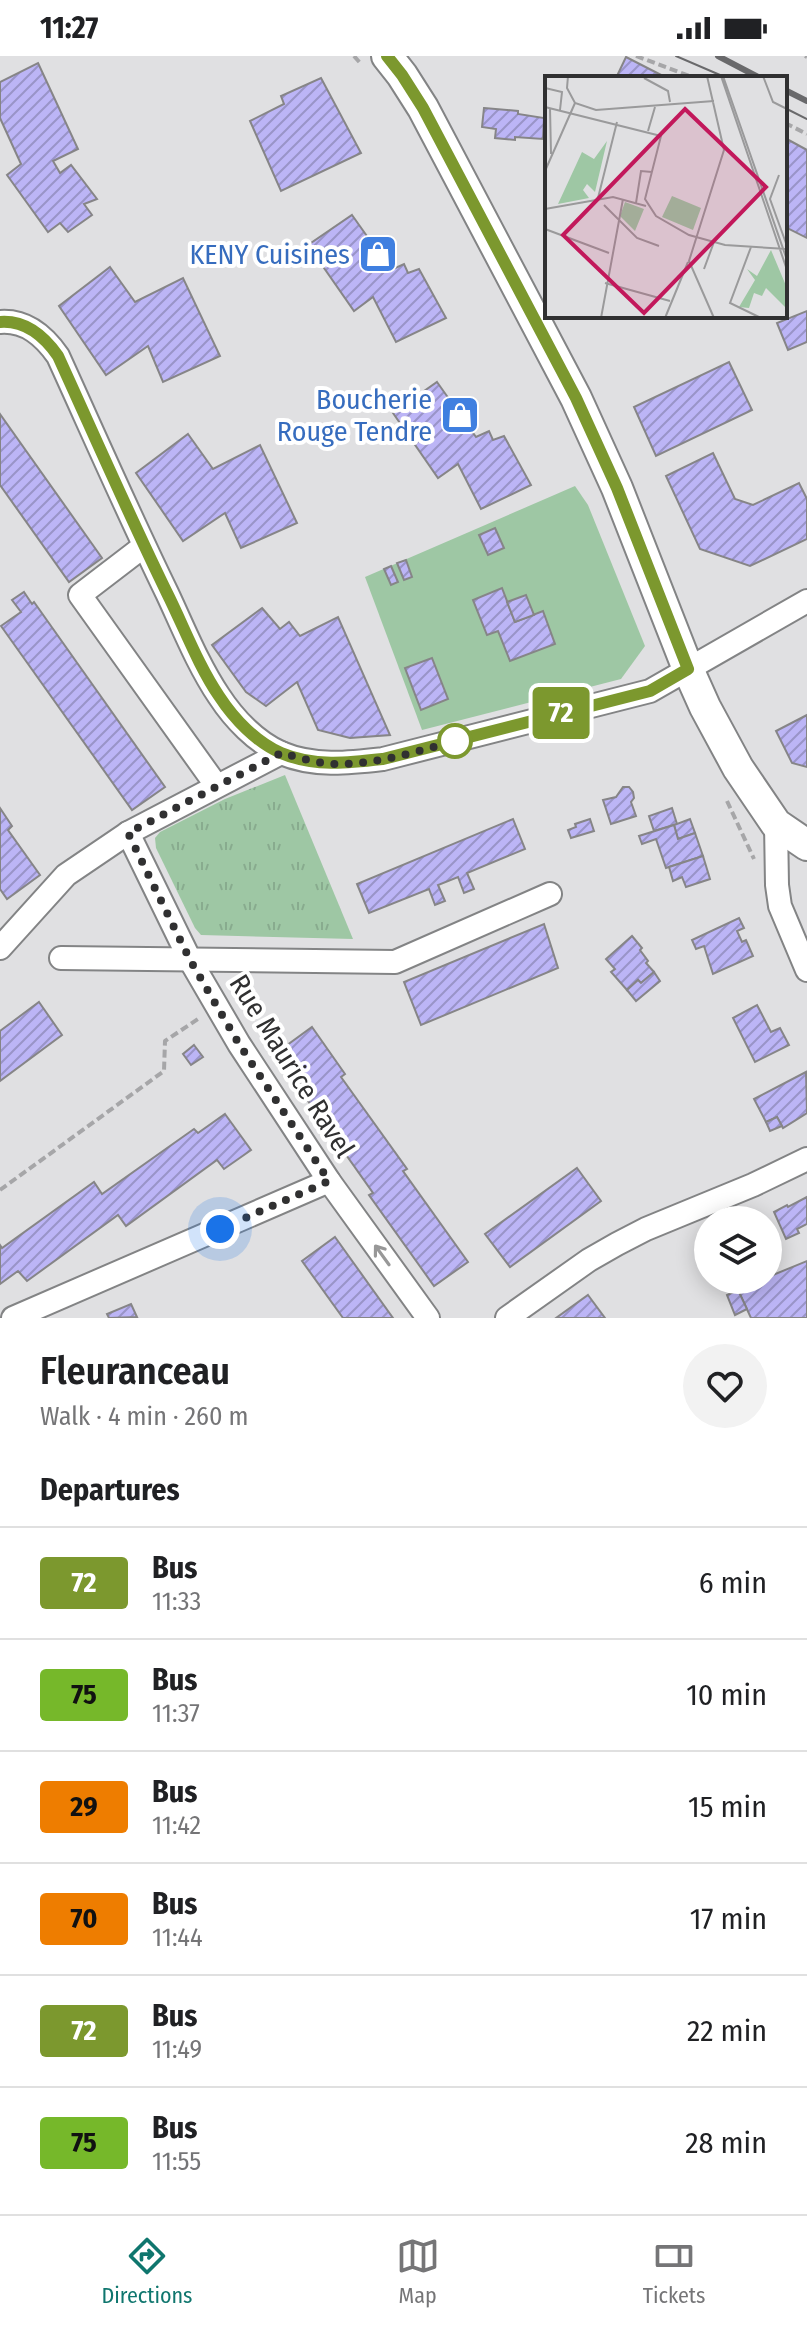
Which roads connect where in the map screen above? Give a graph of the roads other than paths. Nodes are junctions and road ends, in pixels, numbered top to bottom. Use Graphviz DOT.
graph roads {
  1 [pos="378,64"];
  2 [pos="0,322"];
  3 [pos="144,546"];
  4 [pos="807,601"];
  5 [pos="688,669"];
  6 [pos="281,753"];
  7 [pos="216,785"];
  8 [pos="776,824"];
  9 [pos="128,833"];
  10 [pos="807,845"];
  11 [pos="550,894"];
  12 [pos="0,948"];
  13 [pos="61,958"];
  14 [pos="190,960"];
  15 [pos="807,970"];
  16 [pos="807,1159"];
  17 [pos="329,1181"];
  18 [pos="13,1318"];
  19 [pos="428,1318"];
  20 [pos="507,1318"];
  1 -- 5 [label="main road"];
  2 -- 3 [label="street"];
  3 -- 6 [label="street"];
  3 -- 7 [label="street"];
  4 -- 5 [label="street"];
  5 -- 6 [label="street"];
  5 -- 8 [label="main road"];
  6 -- 7 [label="street"];
  7 -- 9 [label="street"];
  8 -- 10 [label="main road"];
  8 -- 15 [label="street"];
  9 -- 12 [label="street"];
  9 -- 14 [label="street, Rue Maurice Ravel"];
  11 -- 14 [label="street"];
  13 -- 14 [label="street"];
  14 -- 17 [label="street, Rue Maurice Ravel"];
  16 -- 20 [label="street"];
  17 -- 18 [label="street"];
  19 -- 17 [label="street, Rue Maurice Ravel, one-way"];
}
